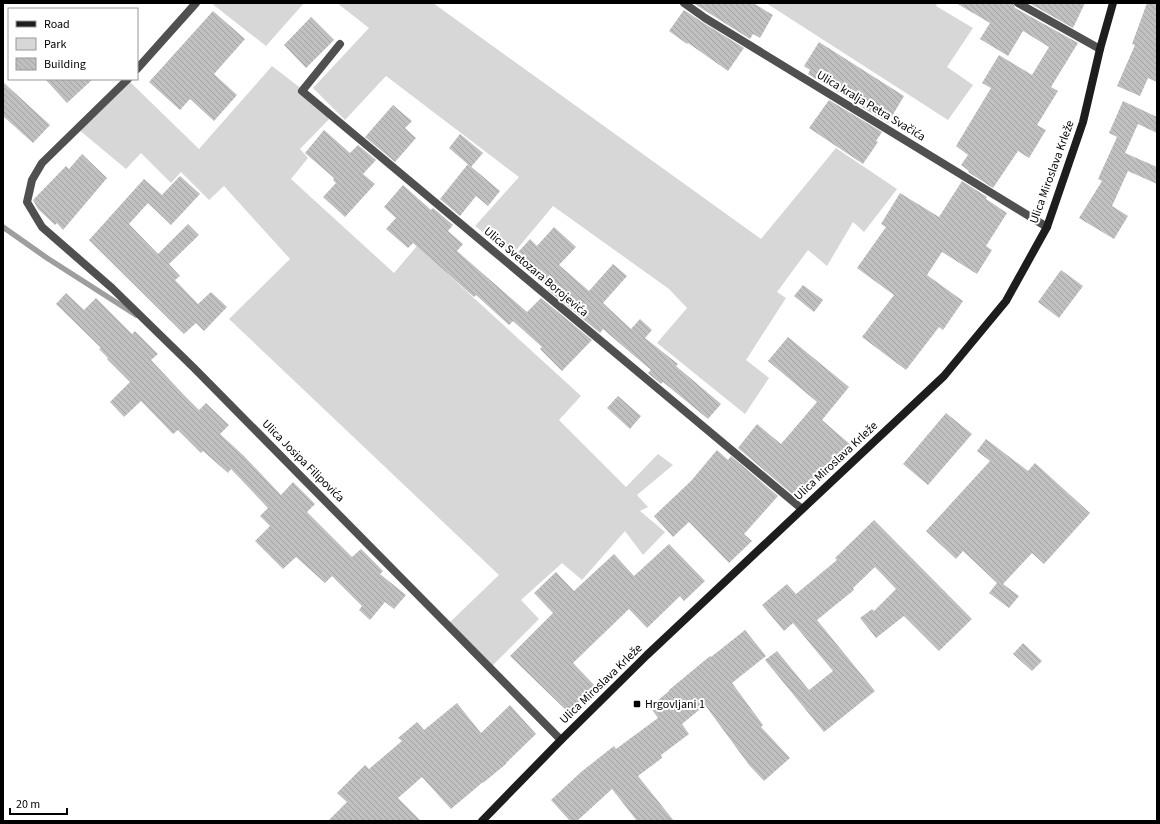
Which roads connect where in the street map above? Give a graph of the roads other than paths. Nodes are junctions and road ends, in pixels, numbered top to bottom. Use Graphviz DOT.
graph roads {
  1 [pos="196,3"];
  2 [pos="684,3"];
  3 [pos="1018,3"];
  4 [pos="1113,3"];
  5 [pos="340,44"];
  6 [pos="1100,49"];
  7 [pos="138,68"];
  8 [pos="127,80"];
  9 [pos="1047,227"];
  10 [pos="802,509"];
  11 [pos="561,740"];
  12 [pos="482,821"];
  1 -- 7 [label="street"];
  2 -- 9 [label="street, Ulica kralja Petra Svačića"];
  3 -- 6 [label="street"];
  4 -- 6 [label="main road, Ulica Miroslava Krleže"];
  5 -- 10 [label="street, Ulica Svetozara Borojevića"];
  6 -- 9 [label="main road, Ulica Miroslava Krleže"];
  8 -- 11 [label="street, Ulica Josipa Filipovića"];
  9 -- 10 [label="main road, Ulica Miroslava Krleže"];
  10 -- 11 [label="main road, Ulica Miroslava Krleže"];
  11 -- 12 [label="main road, Ulica Miroslava Krleže"];
}
